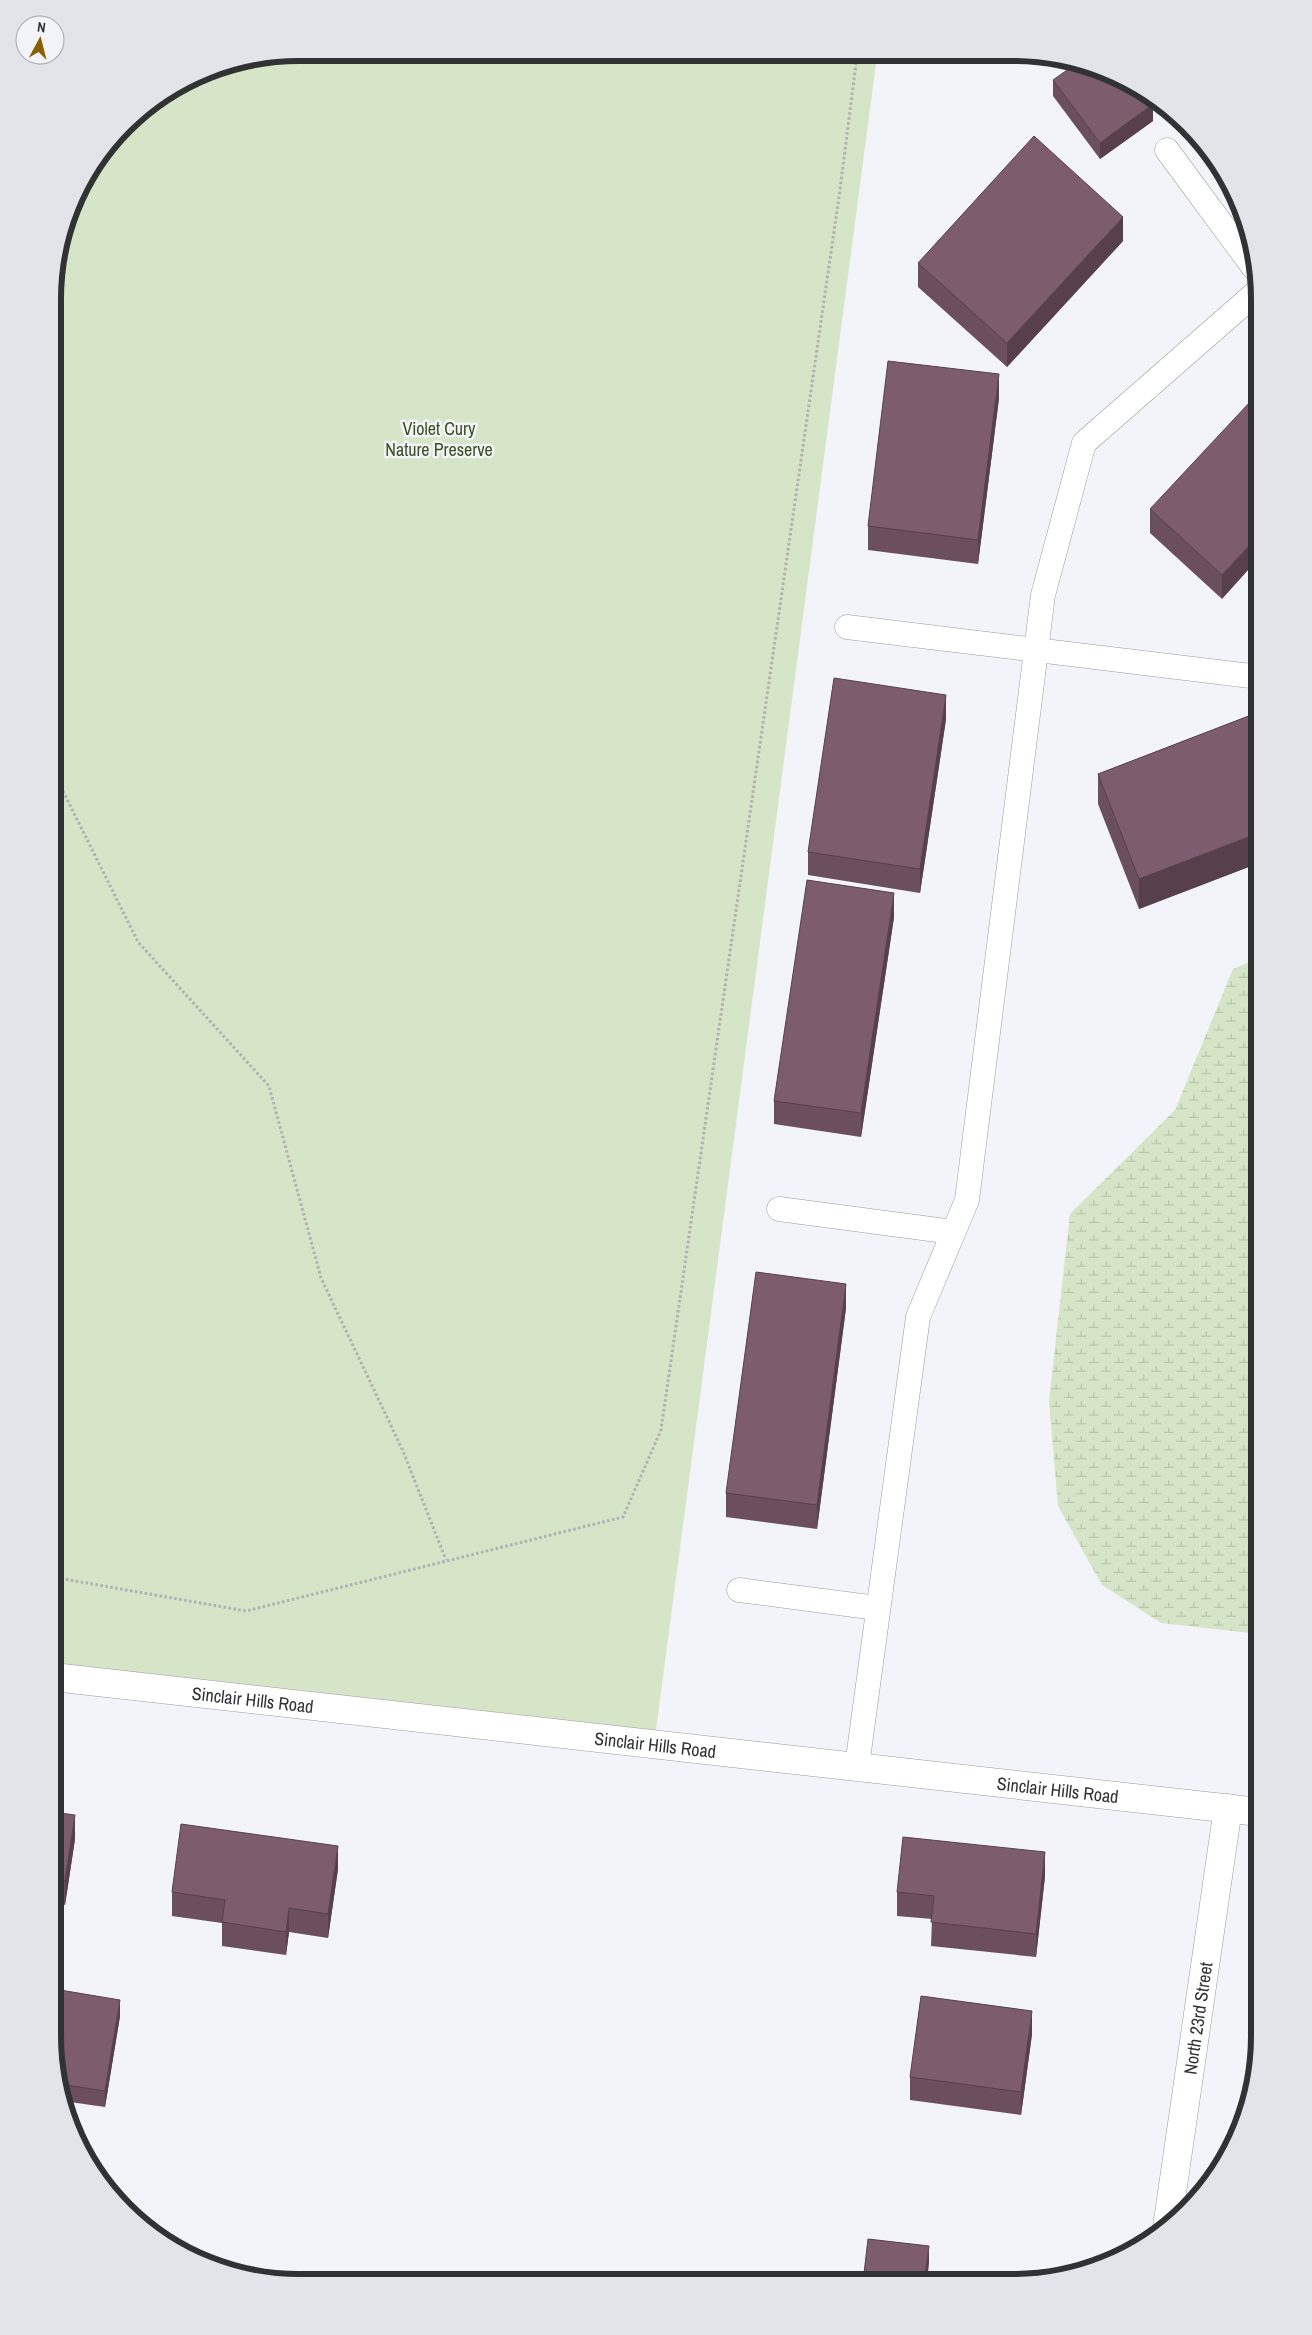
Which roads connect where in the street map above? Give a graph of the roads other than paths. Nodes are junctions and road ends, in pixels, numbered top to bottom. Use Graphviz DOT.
graph roads {
  1 [pos="1167,150"];
  2 [pos="1247,259"];
  3 [pos="1251,297"];
  4 [pos="847,627"];
  5 [pos="1036,650"];
  6 [pos="1251,676"];
  7 [pos="779,1210"];
  8 [pos="953,1232"];
  9 [pos="739,1590"];
  10 [pos="878,1608"];
  11 [pos="61,1678"];
  12 [pos="857,1766"];
  13 [pos="1228,1808"];
  14 [pos="1251,1811"];
  15 [pos="1169,2216"];
  1 -- 2 [label="lane"];
  3 -- 5 [label="lane"];
  4 -- 5 [label="lane"];
  5 -- 6 [label="lane"];
  5 -- 8 [label="lane"];
  7 -- 8 [label="lane"];
  8 -- 10 [label="lane"];
  9 -- 10 [label="lane"];
  10 -- 12 [label="lane"];
  11 -- 12 [label="street, Sinclair Hills Road"];
  12 -- 13 [label="street, Sinclair Hills Road"];
  13 -- 14 [label="street, Sinclair Hills Road"];
  13 -- 15 [label="street, North 23rd Street"];
}
